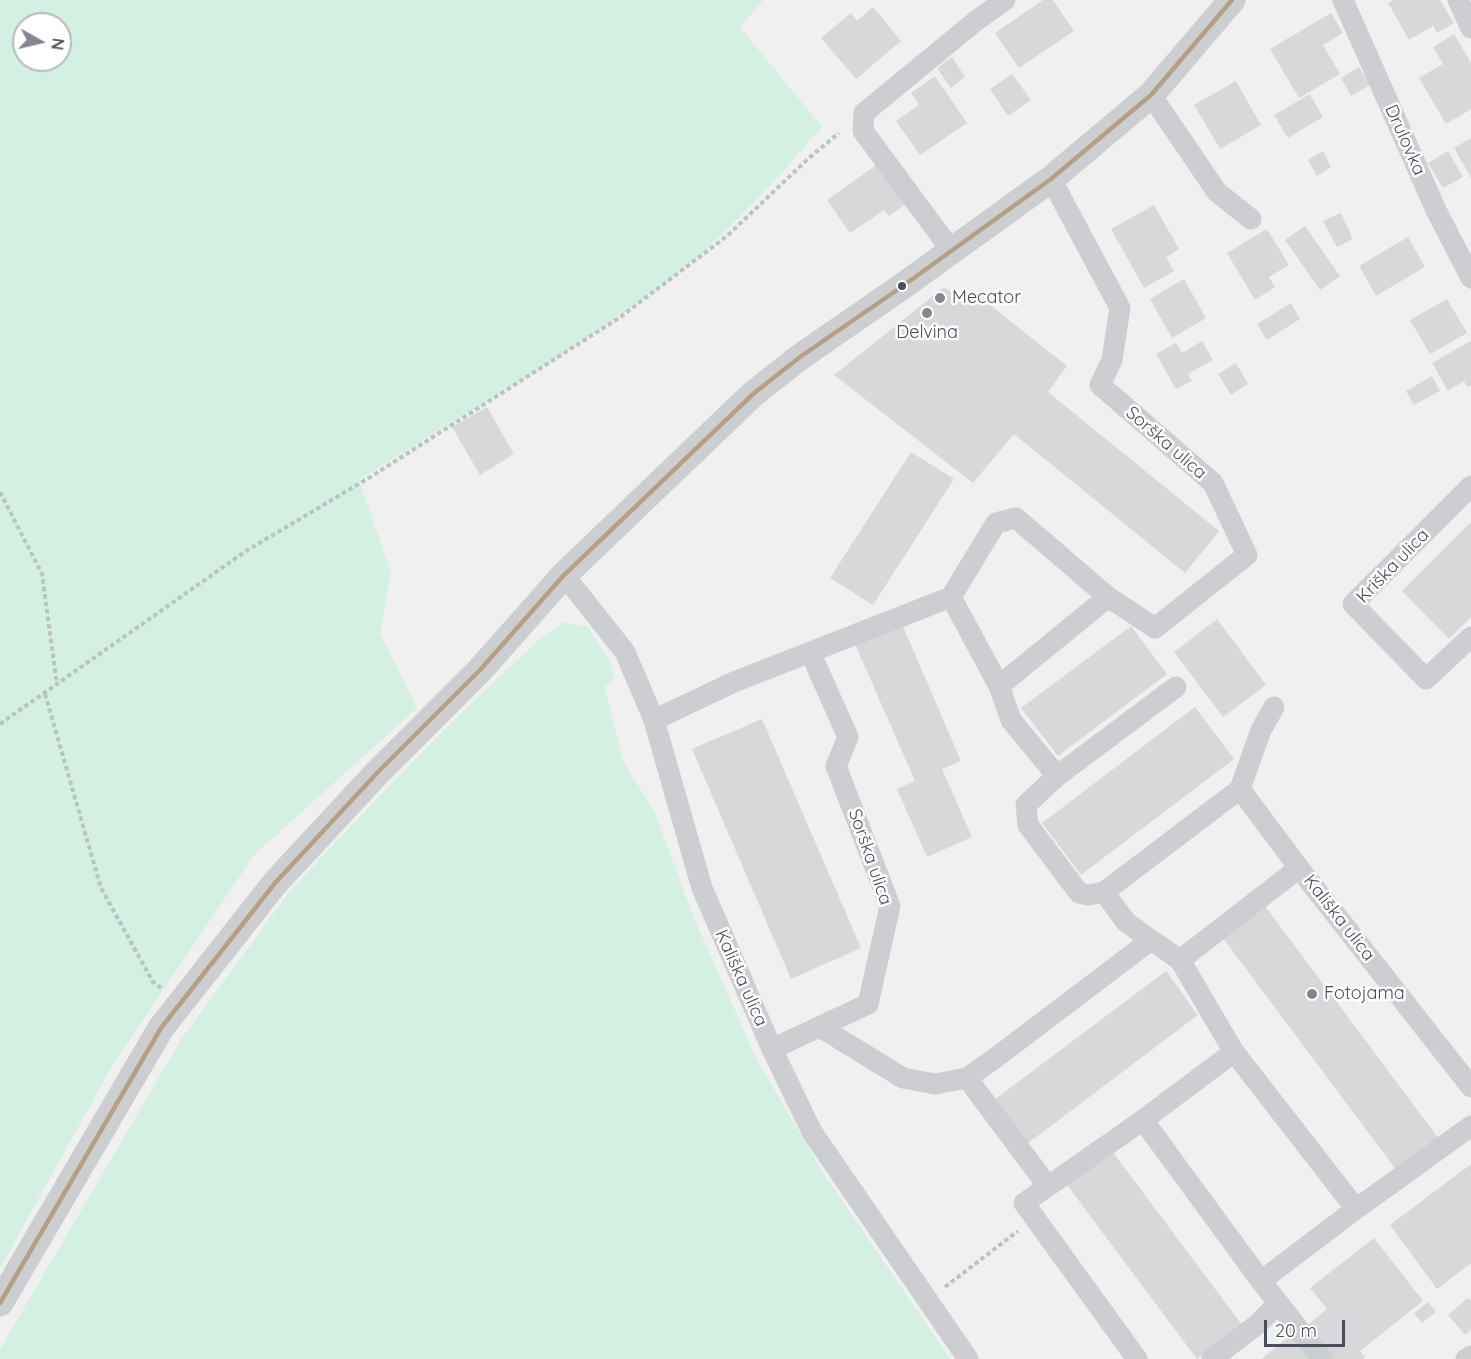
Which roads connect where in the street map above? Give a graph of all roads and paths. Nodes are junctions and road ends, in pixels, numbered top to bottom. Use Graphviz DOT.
graph roads {
  1 [pos="1005,0"];
  2 [pos="1232,0"];
  3 [pos="1343,0"];
  4 [pos="1458,0"];
  5 [pos="1471,28"];
  6 [pos="1150,95"];
  7 [pos="864,113"];
  8 [pos="1051,179"];
  9 [pos="1251,219"];
  10 [pos="952,251"];
  11 [pos="1471,278"];
  12 [pos="1471,486"];
  13 [pos="0,492"];
  14 [pos="564,575"];
  15 [pos="951,597"];
  16 [pos="1108,597"];
  17 [pos="1471,637"];
  18 [pos="810,652"];
  19 [pos="57,685"];
  20 [pos="999,686"];
  21 [pos="1176,687"];
  22 [pos="45,694"];
  23 [pos="1274,707"];
  24 [pos="654,720"];
  25 [pos="0,724"];
  26 [pos="1057,776"];
  27 [pos="1240,789"];
  28 [pos="1299,868"];
  29 [pos="1104,892"];
  30 [pos="1151,940"];
  31 [pos="1180,960"];
  32 [pos="181,1003"];
  33 [pos="820,1027"];
  34 [pos="772,1049"];
  35 [pos="1234,1052"];
  36 [pos="967,1078"];
  37 [pos="1471,1087"];
  38 [pos="1143,1120"];
  39 [pos="1471,1126"];
  40 [pos="1047,1185"];
  41 [pos="1356,1209"];
  42 [pos="1035,1218"];
  43 [pos="1261,1281"];
  44 [pos="928,1299"];
  45 [pos="1278,1302"];
  46 [pos="0,1303"];
  47 [pos="1471,1356"];
  48 [pos="968,1359"];
  49 [pos="1137,1359"];
  50 [pos="1212,1359"];
  51 [pos="1322,1359"];
  52 [pos="1466,1359"];
  1 -- 7 [label="street"];
  2 -- 6 [label="street"];
  3 -- 11 [label="street, Drulovka"];
  4 -- 5 [label="street"];
  6 -- 8 [label="street"];
  6 -- 9 [label="street"];
  7 -- 10 [label="street"];
  7 -- 19 [label="path"];
  8 -- 10 [label="street"];
  8 -- 16 [label="street, Sorška ulica"];
  10 -- 14 [label="street"];
  12 -- 17 [label="street, Kriška ulica"];
  13 -- 19 [label="path"];
  14 -- 24 [label="street, Kališka ulica"];
  14 -- 32 [label="street"];
  15 -- 16 [label="street, Sorška ulica"];
  15 -- 18 [label="street"];
  15 -- 20 [label="street"];
  16 -- 20 [label="street"];
  18 -- 24 [label="street"];
  18 -- 33 [label="street, Sorška ulica"];
  19 -- 22 [label="path"];
  20 -- 26 [label="street"];
  21 -- 26 [label="street"];
  22 -- 25 [label="path"];
  22 -- 32 [label="path"];
  23 -- 27 [label="street"];
  24 -- 34 [label="street, Kališka ulica"];
  26 -- 29 [label="street"];
  27 -- 28 [label="street"];
  27 -- 29 [label="street"];
  28 -- 31 [label="street, Kališka ulica"];
  28 -- 37 [label="street, Kališka ulica"];
  29 -- 30 [label="street"];
  30 -- 31 [label="street"];
  30 -- 36 [label="street"];
  31 -- 35 [label="street"];
  32 -- 46 [label="street"];
  33 -- 34 [label="street, Sorška ulica"];
  33 -- 36 [label="street"];
  34 -- 44 [label="street, Kališka ulica"];
  35 -- 38 [label="street"];
  35 -- 41 [label="street"];
  36 -- 40 [label="street"];
  38 -- 40 [label="street"];
  38 -- 43 [label="street"];
  39 -- 41 [label="street"];
  40 -- 42 [label="street"];
  41 -- 43 [label="street"];
  42 -- 44 [label="path"];
  42 -- 49 [label="street"];
  43 -- 45 [label="street"];
  44 -- 48 [label="street, Kališka ulica"];
  45 -- 50 [label="street"];
  45 -- 51 [label="street"];
  47 -- 52 [label="street"];
}
